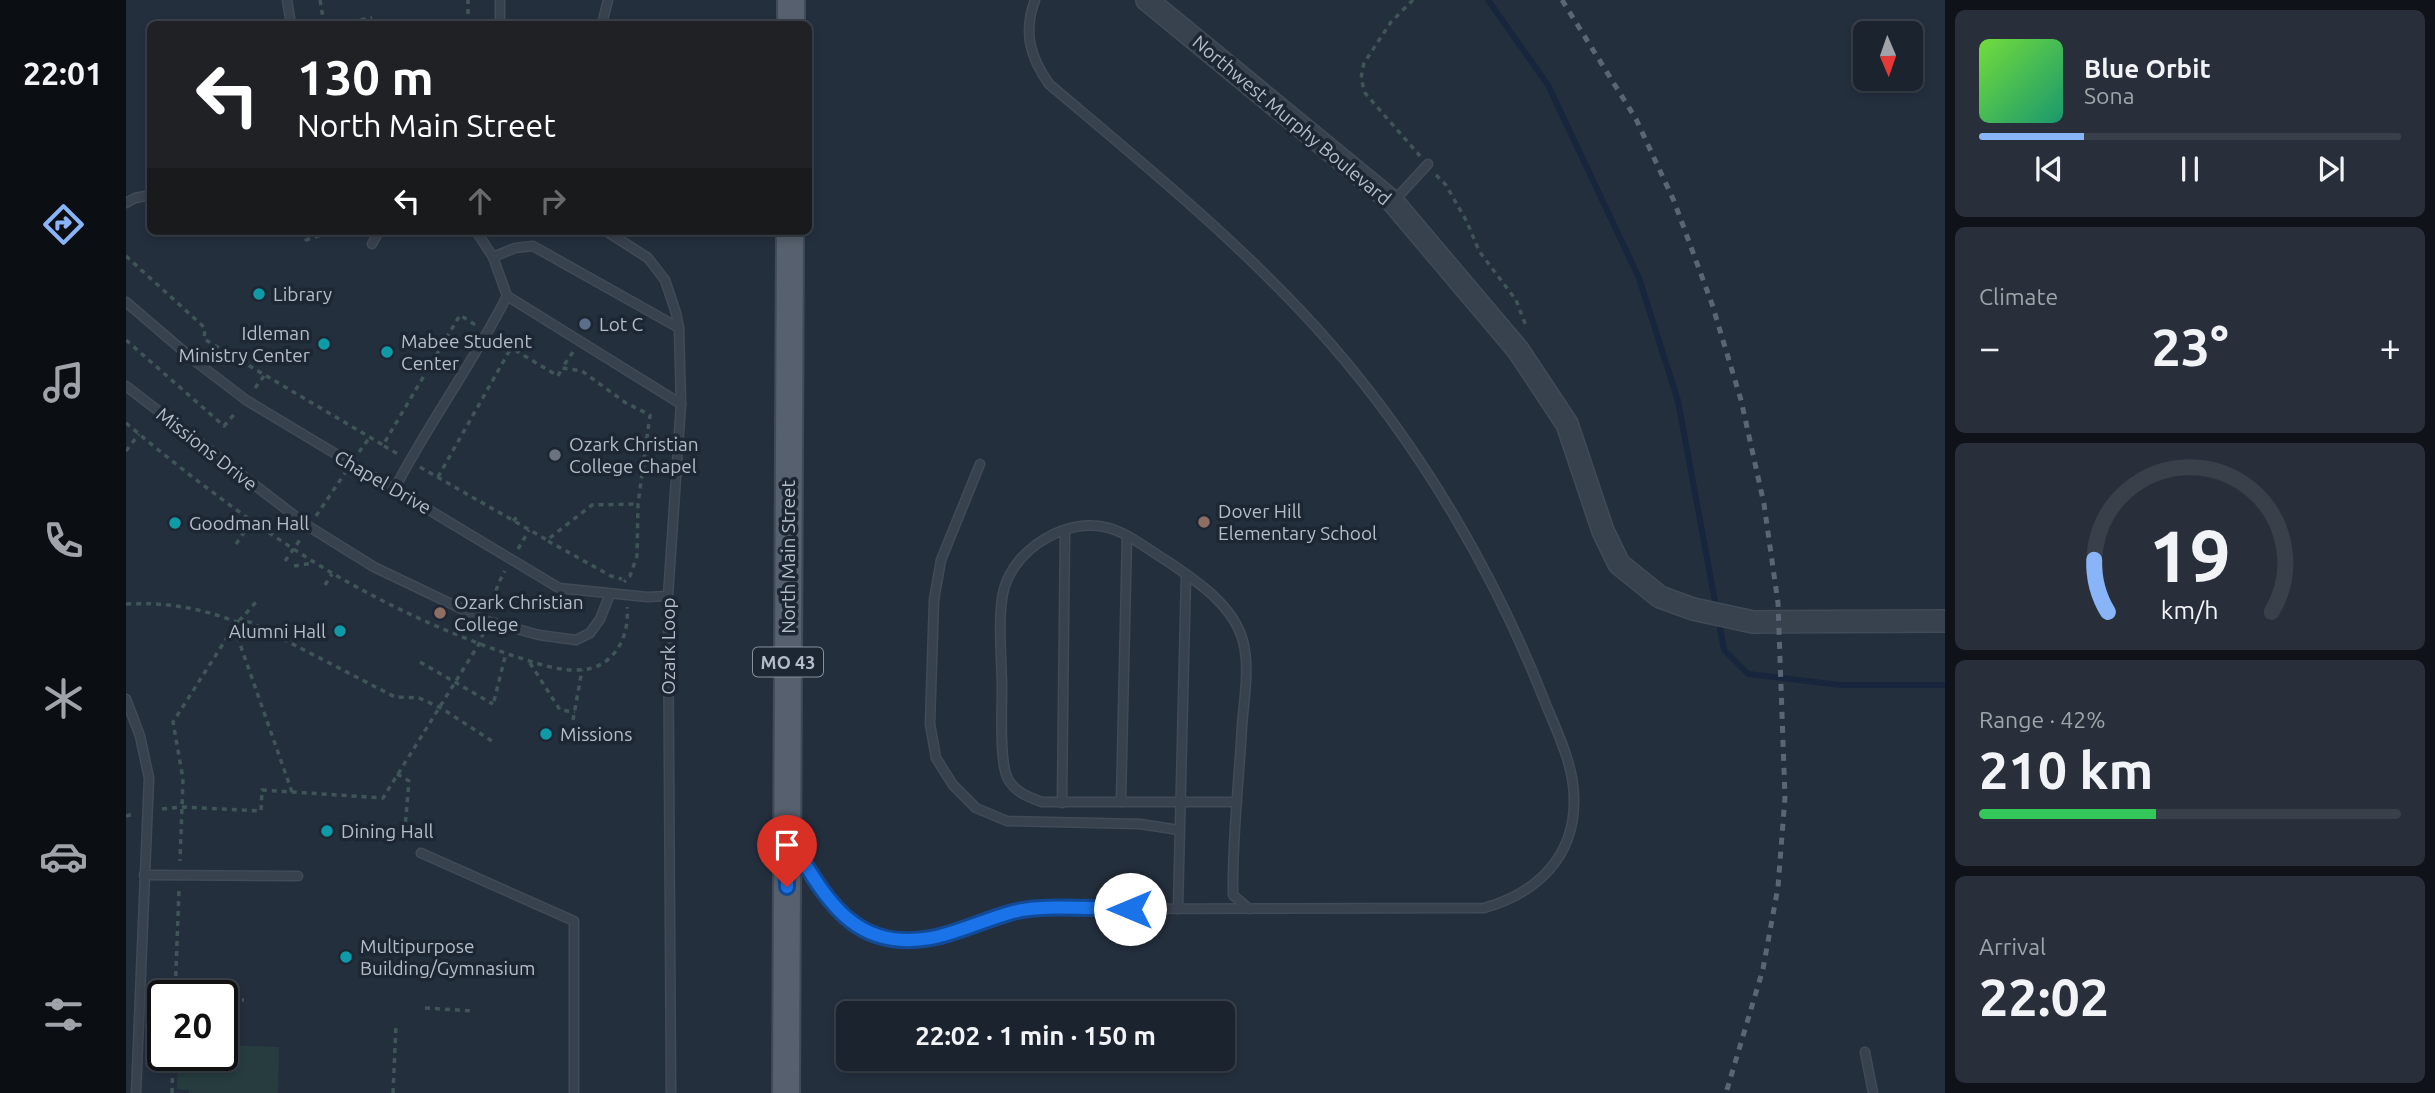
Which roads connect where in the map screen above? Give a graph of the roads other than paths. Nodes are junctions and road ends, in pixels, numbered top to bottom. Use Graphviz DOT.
graph roads {
  1 [pos="287,0"];
  2 [pos="500,0"];
  3 [pos="608,0"];
  4 [pos="791,0"];
  5 [pos="1035,0"];
  6 [pos="1147,0"];
  7 [pos="290,21"];
  8 [pos="500,21"];
  9 [pos="603,21"];
  10 [pos="791,21"];
  11 [pos="1427,164"];
  12 [pos="147,196"];
  13 [pos="1393,202"];
  14 [pos="126,203"];
  15 [pos="377,235"];
  16 [pos="479,235"];
  17 [pos="612,235"];
  18 [pos="790,235"];
  19 [pos="372,244"];
  20 [pos="493,257"];
  21 [pos="507,296"];
  22 [pos="126,302"];
  23 [pos="679,328"];
  24 [pos="126,386"];
  25 [pos="681,404"];
  26 [pos="979,464"];
  27 [pos="395,488"];
  28 [pos="1065,530"];
  29 [pos="1127,536"];
  30 [pos="1186,576"];
  31 [pos="610,594"];
  32 [pos="668,596"];
  33 [pos="1945,621"];
  34 [pos="126,699"];
  35 [pos="1121,802"];
  36 [pos="1179,802"];
  37 [pos="1237,802"];
  38 [pos="1062,803"];
  39 [pos="1179,830"];
  40 [pos="787,835"];
  41 [pos="421,853"];
  42 [pos="144,875"];
  43 [pos="298,876"];
  44 [pos="1178,909"];
  45 [pos="1249,909"];
  46 [pos="1865,1052"];
  47 [pos="136,1093"];
  48 [pos="574,1093"];
  49 [pos="671,1093"];
  50 [pos="786,1093"];
  51 [pos="1872,1093"];
  1 -- 7 [label="lane"];
  2 -- 8 [label="lane"];
  3 -- 9 [label="lane"];
  4 -- 10 [label="main road"];
  5 -- 45 [label="lane"];
  6 -- 13 [label="street, Northwest Murphy Boulevard"];
  11 -- 13 [label="lane"];
  12 -- 14 [label="lane"];
  13 -- 33 [label="street, Northwest Murphy Boulevard"];
  15 -- 19 [label="lane"];
  16 -- 20 [label="lane"];
  17 -- 23 [label="lane, Ozark Loop"];
  18 -- 40 [label="main road, North Main Street / MO 43"];
  20 -- 21 [label="lane"];
  20 -- 23 [label="lane"];
  21 -- 25 [label="lane"];
  21 -- 27 [label="lane"];
  22 -- 27 [label="lane, Chapel Drive"];
  23 -- 25 [label="lane, Ozark Loop"];
  24 -- 31 [label="lane, Missions Drive"];
  25 -- 32 [label="lane, Ozark Loop"];
  26 -- 39 [label="lane"];
  27 -- 31 [label="lane, Chapel Drive"];
  28 -- 29 [label="lane"];
  28 -- 38 [label="lane"];
  28 -- 38 [label="lane"];
  29 -- 30 [label="lane"];
  29 -- 35 [label="lane"];
  30 -- 36 [label="lane"];
  30 -- 37 [label="lane"];
  31 -- 32 [label="lane, Chapel Drive"];
  32 -- 49 [label="lane, Ozark Loop"];
  34 -- 42 [label="lane"];
  35 -- 36 [label="lane"];
  35 -- 38 [label="lane"];
  36 -- 37 [label="lane"];
  36 -- 39 [label="lane"];
  37 -- 45 [label="lane"];
  39 -- 44 [label="lane"];
  40 -- 44 [label="lane"];
  40 -- 50 [label="main road, North Main Street / MO 43"];
  41 -- 48 [label="lane"];
  42 -- 43 [label="lane"];
  42 -- 47 [label="lane"];
  44 -- 45 [label="lane"];
  46 -- 51 [label="lane"];
}
